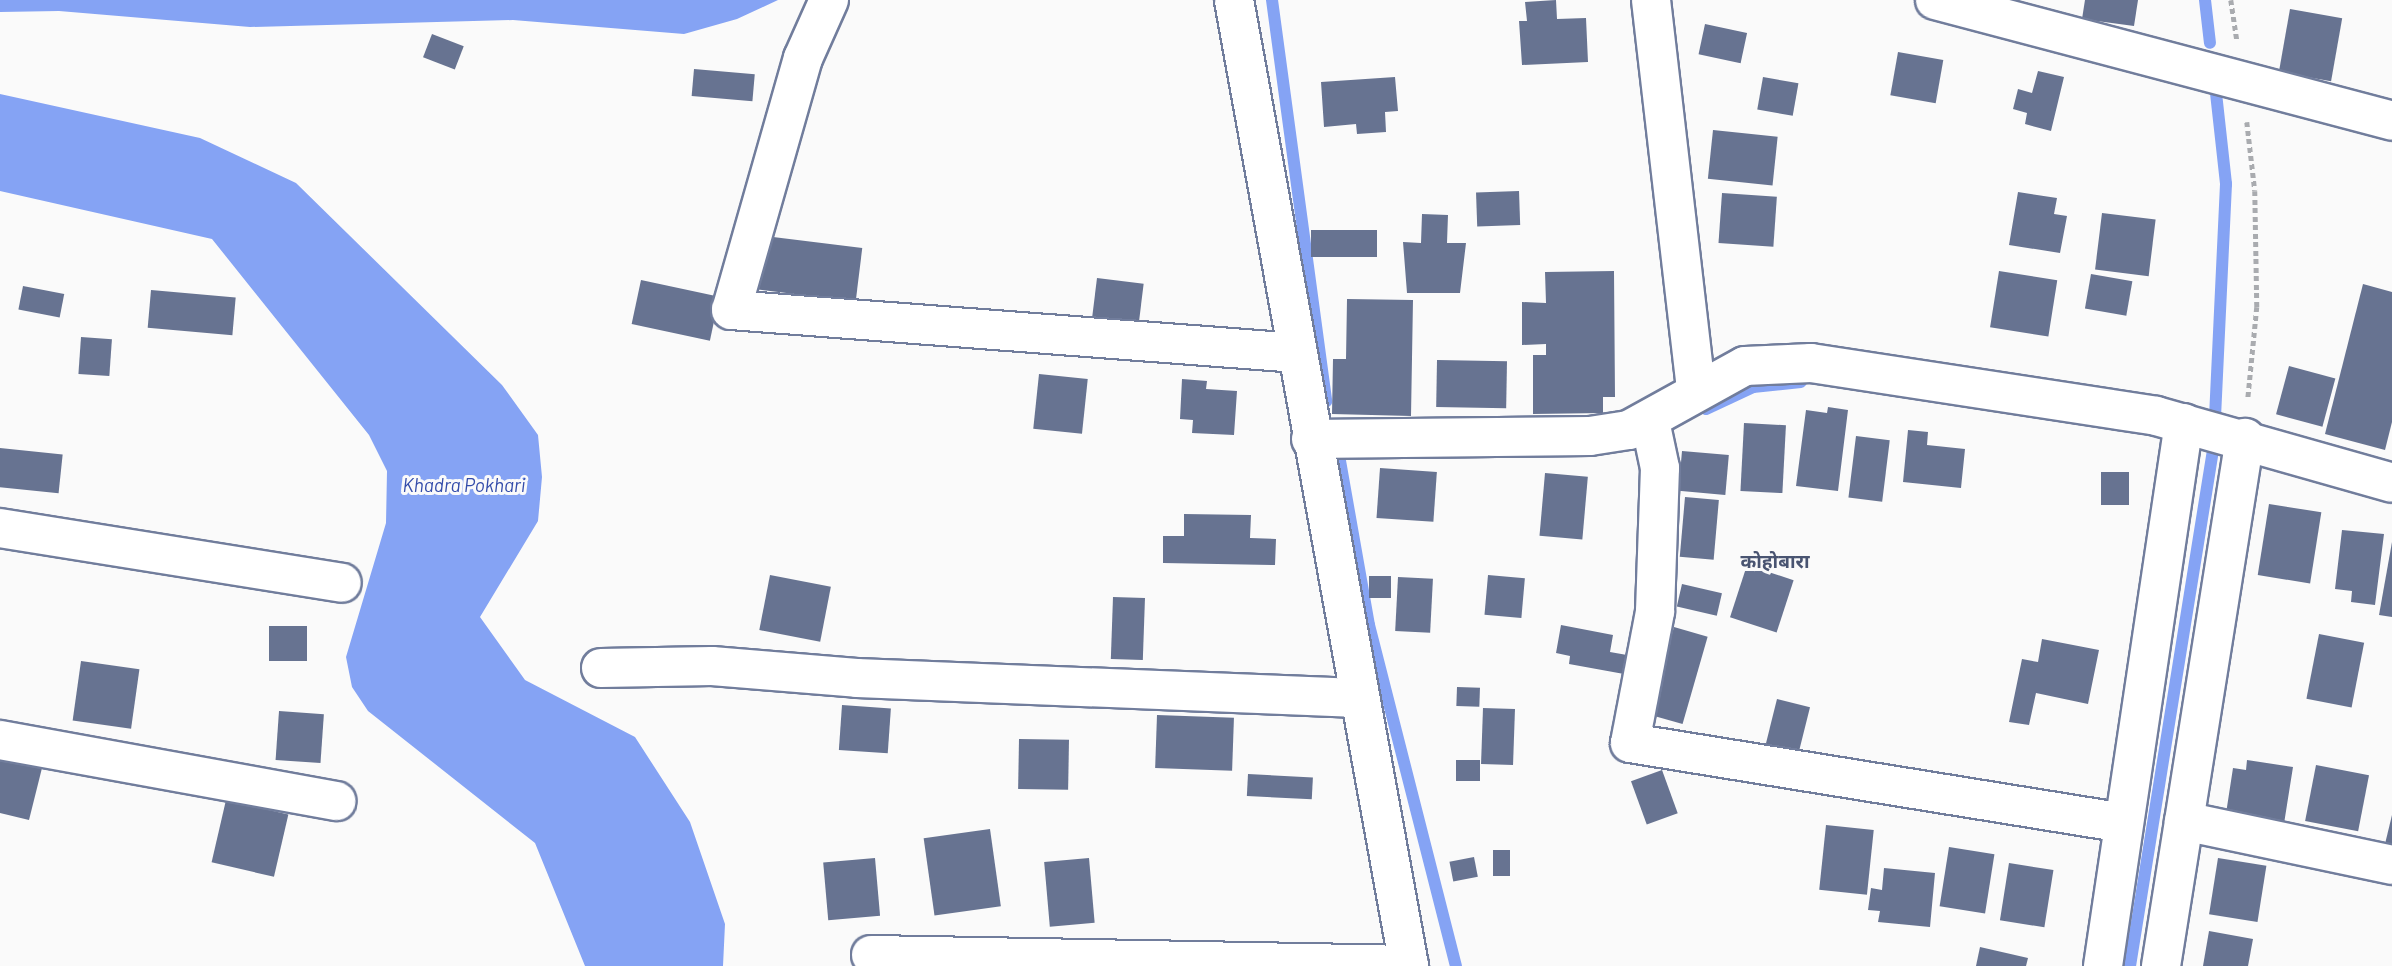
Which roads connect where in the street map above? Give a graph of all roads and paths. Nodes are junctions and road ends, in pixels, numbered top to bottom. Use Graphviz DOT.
graph roads {
  1 [pos="829,0"];
  2 [pos="1234,0"];
  3 [pos="1651,0"];
  4 [pos="1935,0"];
  5 [pos="2231,0"];
  6 [pos="2242,80"];
  7 [pos="2392,121"];
  8 [pos="1297,353"];
  9 [pos="1696,390"];
  10 [pos="1650,421"];
  11 [pos="2184,423"];
  12 [pos="2245,438"];
  13 [pos="1311,439"];
  14 [pos="2392,483"];
  15 [pos="0,528"];
  16 [pos="342,583"];
  17 [pos="601,668"];
  18 [pos="1358,698"];
  19 [pos="0,740"];
  20 [pos="337,801"];
  21 [pos="2184,821"];
  22 [pos="2124,823"];
  23 [pos="2392,865"];
  24 [pos="872,955"];
  25 [pos="1409,965"];
  26 [pos="2103,966"];
  27 [pos="2161,966"];
  1 -- 8 [label="street"];
  2 -- 8 [label="street"];
  3 -- 9 [label="street"];
  4 -- 6 [label="street"];
  5 -- 6 [label="path"];
  6 -- 7 [label="street"];
  6 -- 12 [label="path"];
  8 -- 13 [label="street"];
  9 -- 10 [label="street"];
  9 -- 11 [label="street"];
  10 -- 13 [label="street"];
  10 -- 22 [label="street"];
  11 -- 12 [label="street"];
  11 -- 22 [label="street"];
  12 -- 14 [label="street"];
  12 -- 21 [label="street"];
  13 -- 18 [label="street"];
  15 -- 16 [label="street"];
  17 -- 18 [label="street"];
  18 -- 25 [label="street"];
  19 -- 20 [label="street"];
  21 -- 23 [label="street"];
  21 -- 27 [label="street"];
  22 -- 26 [label="street"];
  24 -- 25 [label="street"];
}
